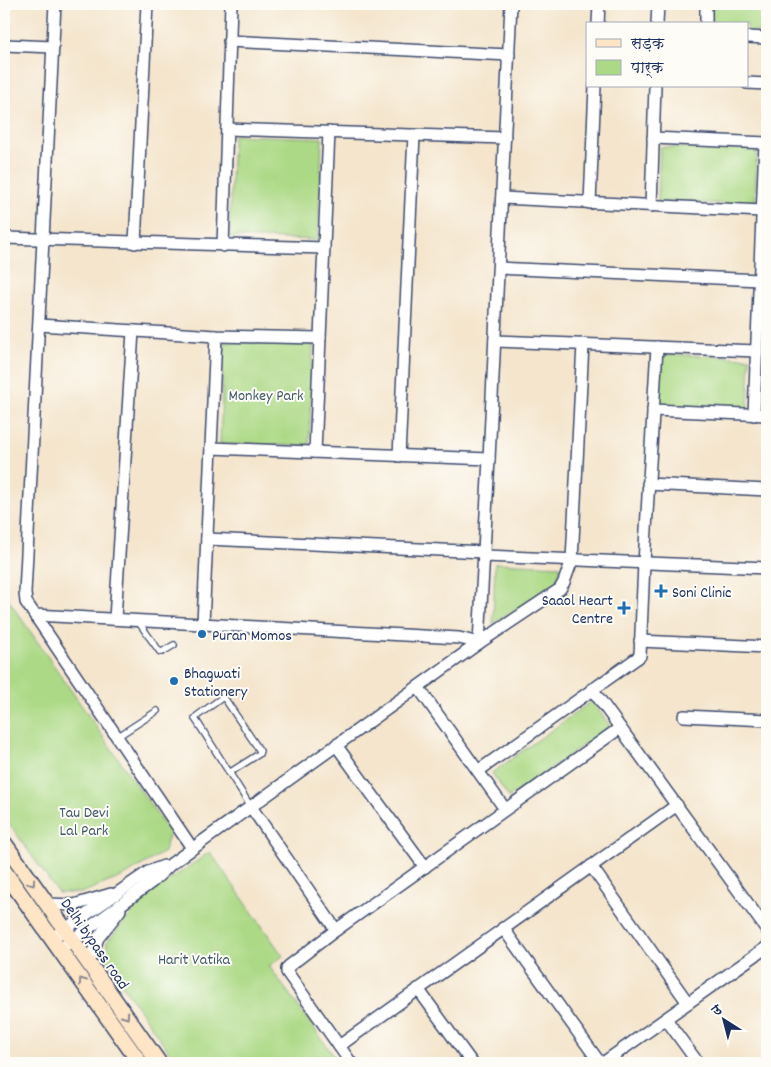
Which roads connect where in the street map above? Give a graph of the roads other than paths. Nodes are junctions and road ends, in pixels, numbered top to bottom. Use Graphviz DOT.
graph roads {
  1 [pos="55,4"];
  2 [pos="146,4"];
  3 [pos="231,4"];
  4 [pos="511,4"];
  5 [pos="598,4"];
  6 [pos="658,4"];
  7 [pos="706,4"];
  8 [pos="598,22"];
  9 [pos="657,22"];
  10 [pos="706,22"];
  11 [pos="748,37"];
  12 [pos="767,38"];
  13 [pos="230,41"];
  14 [pos="4,45"];
  15 [pos="53,48"];
  16 [pos="509,55"];
  17 [pos="748,83"];
  18 [pos="767,84"];
  19 [pos="595,88"];
  20 [pos="655,88"];
  21 [pos="227,129"];
  22 [pos="329,132"];
  23 [pos="414,135"];
  24 [pos="505,138"];
  25 [pos="653,138"];
  26 [pos="766,143"];
  27 [pos="502,198"];
  28 [pos="590,203"];
  29 [pos="651,206"];
  30 [pos="762,211"];
  31 [pos="4,238"];
  32 [pos="44,240"];
  33 [pos="135,243"];
  34 [pos="223,246"];
  35 [pos="324,248"];
  36 [pos="499,268"];
  37 [pos="760,280"];
  38 [pos="39,325"];
  39 [pos="133,331"];
  40 [pos="216,336"];
  41 [pos="320,338"];
  42 [pos="495,341"];
  43 [pos="583,344"];
  44 [pos="657,347"];
  45 [pos="757,351"];
  46 [pos="653,410"];
  47 [pos="754,414"];
  48 [pos="767,415"];
  49 [pos="211,448"];
  50 [pos="315,452"];
  51 [pos="400,456"];
  52 [pos="489,460"];
  53 [pos="648,484"];
  54 [pos="767,490"];
  55 [pos="207,539"];
  56 [pos="484,554"];
  57 [pos="572,560"];
  58 [pos="644,563"];
  59 [pos="767,568"];
  60 [pos="34,615"];
  61 [pos="114,619"];
  62 [pos="137,620"];
  63 [pos="203,624"];
  64 [pos="640,641"];
  65 [pos="479,643"];
  66 [pos="174,645"];
  67 [pos="767,647"];
  68 [pos="418,687"];
  69 [pos="592,689"];
  70 [pos="157,711"];
  71 [pos="684,716"];
  72 [pos="767,720"];
  73 [pos="620,728"];
  74 [pos="117,737"];
  75 [pos="336,745"];
  76 [pos="478,771"];
  77 [pos="229,773"];
  78 [pos="676,805"];
  79 [pos="250,807"];
  80 [pos="505,809"];
  81 [pos="4,843"];
  82 [pos="192,848"];
  83 [pos="591,866"];
  84 [pos="424,867"];
  85 [pos="4,871"];
  86 [pos="125,895"];
  87 [pos="47,904"];
  88 [pos="504,928"];
  89 [pos="336,930"];
  90 [pos="767,930"];
  91 [pos="68,935"];
  92 [pos="56,944"];
  93 [pos="767,947"];
  94 [pos="89,964"];
  95 [pos="418,989"];
  96 [pos="688,1003"];
  97 [pos="666,1019"];
  98 [pos="339,1046"];
  99 [pos="140,1063"];
  100 [pos="159,1063"];
  101 [pos="352,1063"];
  102 [pos="472,1063"];
  103 [pos="602,1063"];
  104 [pos="698,1063"];
  1 -- 15 [label="street"];
  2 -- 33 [label="street"];
  3 -- 13 [label="street"];
  4 -- 16 [label="street"];
  5 -- 8 [label="street"];
  6 -- 9 [label="street"];
  7 -- 10 [label="street"];
  11 -- 12 [label="street"];
  13 -- 16 [label="street"];
  13 -- 21 [label="street"];
  14 -- 15 [label="street"];
  15 -- 32 [label="street"];
  16 -- 24 [label="street"];
  17 -- 18 [label="street"];
  19 -- 28 [label="street"];
  20 -- 25 [label="street"];
  21 -- 22 [label="street"];
  21 -- 34 [label="street"];
  22 -- 23 [label="street"];
  22 -- 35 [label="street"];
  23 -- 24 [label="street"];
  23 -- 51 [label="street"];
  24 -- 27 [label="street"];
  25 -- 26 [label="street"];
  25 -- 29 [label="street"];
  26 -- 30 [label="street"];
  27 -- 28 [label="street"];
  27 -- 36 [label="street"];
  28 -- 29 [label="street"];
  29 -- 30 [label="street"];
  30 -- 37 [label="street"];
  31 -- 32 [label="street"];
  32 -- 33 [label="street"];
  32 -- 38 [label="street"];
  33 -- 34 [label="street"];
  34 -- 35 [label="street"];
  35 -- 41 [label="street"];
  36 -- 37 [label="street"];
  36 -- 42 [label="street"];
  37 -- 45 [label="street"];
  38 -- 39 [label="street"];
  38 -- 60 [label="street"];
  39 -- 40 [label="street"];
  39 -- 61 [label="street"];
  40 -- 41 [label="street"];
  40 -- 49 [label="street"];
  41 -- 50 [label="street"];
  42 -- 43 [label="street"];
  42 -- 52 [label="street"];
  43 -- 44 [label="street"];
  43 -- 57 [label="street"];
  44 -- 45 [label="street"];
  44 -- 46 [label="street"];
  45 -- 47 [label="street"];
  46 -- 47 [label="street"];
  46 -- 53 [label="street"];
  47 -- 48 [label="street"];
  49 -- 50 [label="street"];
  49 -- 55 [label="street"];
  50 -- 51 [label="street"];
  51 -- 52 [label="street"];
  52 -- 56 [label="street"];
  53 -- 54 [label="street"];
  53 -- 58 [label="street"];
  55 -- 56 [label="street"];
  55 -- 63 [label="street"];
  56 -- 57 [label="street"];
  56 -- 65 [label="street"];
  57 -- 58 [label="street"];
  57 -- 65 [label="street"];
  58 -- 59 [label="street"];
  58 -- 64 [label="street"];
  60 -- 61 [label="street"];
  60 -- 74 [label="street"];
  61 -- 62 [label="street"];
  62 -- 63 [label="street"];
  62 -- 66 [label="lane"];
  63 -- 65 [label="street"];
  64 -- 67 [label="street"];
  64 -- 69 [label="street"];
  65 -- 68 [label="street"];
  68 -- 75 [label="street"];
  68 -- 76 [label="street"];
  69 -- 73 [label="street"];
  69 -- 76 [label="street"];
  70 -- 74 [label="lane"];
  71 -- 72 [label="street"];
  73 -- 78 [label="street"];
  73 -- 80 [label="street"];
  74 -- 82 [label="street"];
  75 -- 79 [label="street"];
  75 -- 84 [label="street"];
  76 -- 80 [label="street"];
  77 -- 77 [label="lane"];
  77 -- 79 [label="lane"];
  78 -- 83 [label="street"];
  78 -- 90 [label="street"];
  79 -- 82 [label="street"];
  79 -- 89 [label="street"];
  80 -- 84 [label="street"];
  81 -- 87 [label="main road, Delhi bypass road, one-way"];
  82 -- 86 [label="street"];
  83 -- 88 [label="street"];
  83 -- 96 [label="street"];
  84 -- 89 [label="street"];
  85 -- 92 [label="main road, Delhi bypass road"];
  86 -- 87 [label="street"];
  86 -- 91 [label="street"];
  86 -- 94 [label="street"];
  87 -- 91 [label="main road, Delhi bypass road"];
  88 -- 95 [label="street"];
  88 -- 103 [label="street"];
  89 -- 98 [label="street"];
  91 -- 92 [label="street"];
  91 -- 94 [label="main road, Delhi bypass road"];
  99 -- 92 [label="main road, Delhi bypass road, one-way"];
  93 -- 96 [label="street"];
  94 -- 100 [label="main road, Delhi bypass road, one-way"];
  95 -- 98 [label="street"];
  95 -- 102 [label="street"];
  96 -- 97 [label="street"];
  97 -- 103 [label="street"];
  97 -- 104 [label="street"];
  98 -- 101 [label="street"];
}
